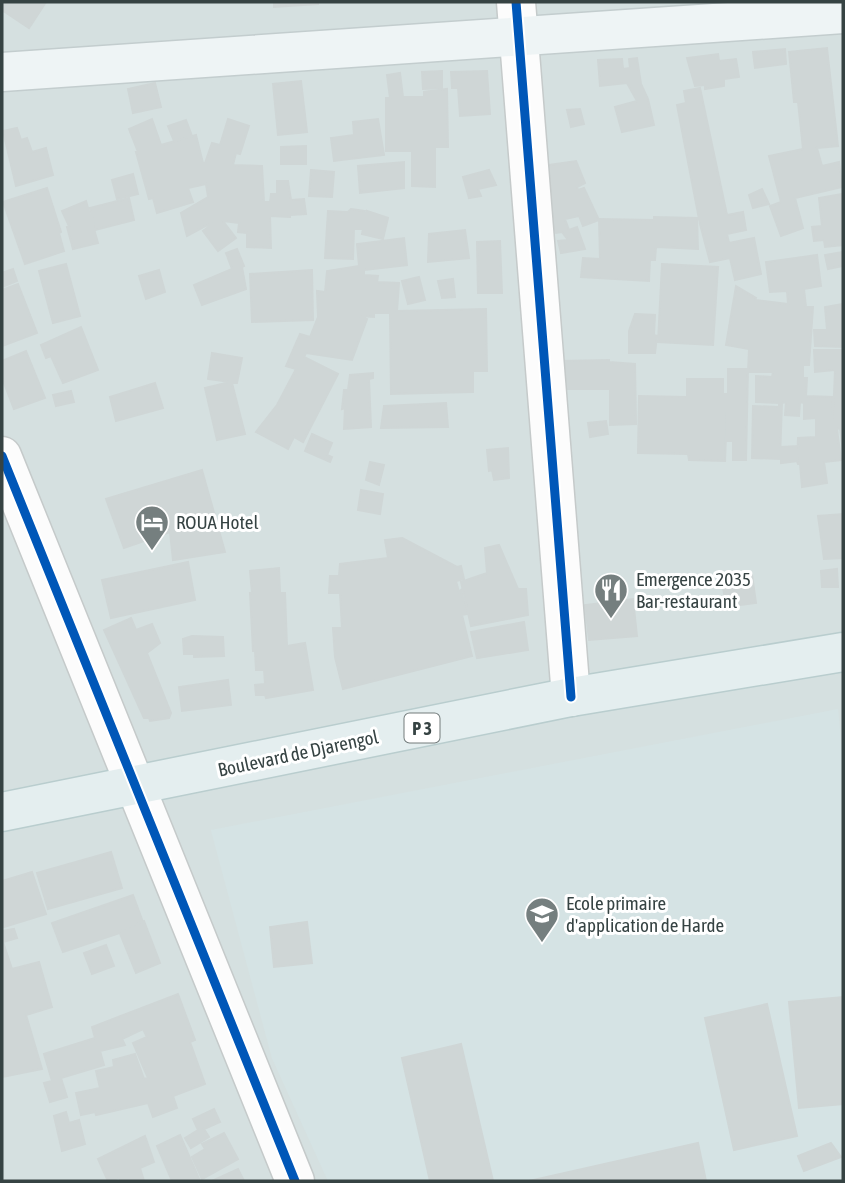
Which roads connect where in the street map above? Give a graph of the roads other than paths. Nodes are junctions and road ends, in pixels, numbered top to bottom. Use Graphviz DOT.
graph roads {
  1 [pos="843,14"];
  2 [pos="518,19"];
  3 [pos="2,72"];
  4 [pos="2,456"];
  5 [pos="843,652"];
  6 [pos="572,697"];
  7 [pos="136,786"];
  8 [pos="2,812"];
  9 [pos="295,1181"];
  1 -- 2 [label="main road"];
  2 -- 3 [label="main road"];
  2 -- 6 [label="street"];
  4 -- 7 [label="street"];
  5 -- 6 [label="main road, Boulevard de Djarengol / P 3"];
  6 -- 7 [label="main road, Boulevard de Djarengol / P 3"];
  7 -- 8 [label="main road, Boulevard de Djarengol / P 3"];
  7 -- 9 [label="street"];
}
